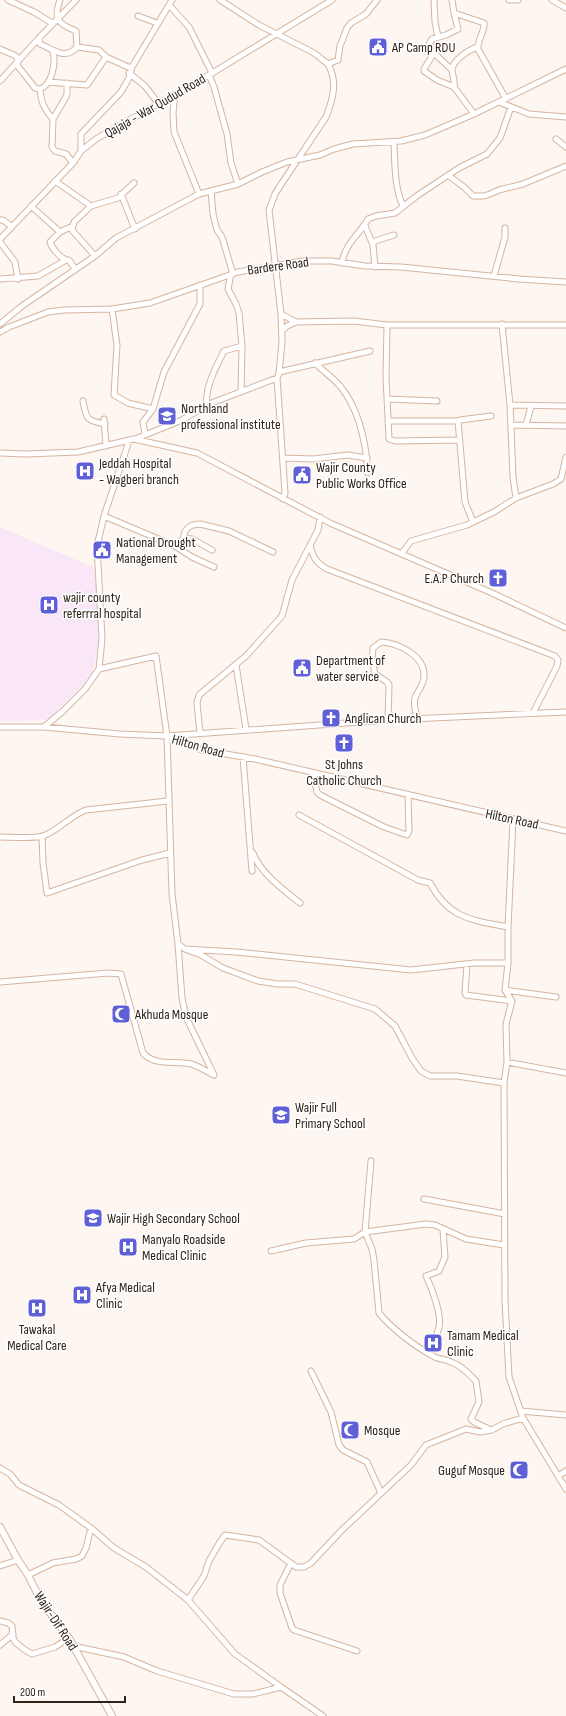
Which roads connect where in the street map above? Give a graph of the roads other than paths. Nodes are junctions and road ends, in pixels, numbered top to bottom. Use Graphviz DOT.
graph roads {
  1 [pos="8,0"];
  2 [pos="60,0"];
  3 [pos="76,0"];
  4 [pos="220,0"];
  5 [pos="331,0"];
  6 [pos="377,0"];
  7 [pos="434,0"];
  8 [pos="452,0"];
  9 [pos="509,0"];
  10 [pos="518,0"];
  11 [pos="552,0"];
  12 [pos="171,2"];
  13 [pos="566,8"];
  14 [pos="454,13"];
  15 [pos="138,16"];
  16 [pos="57,18"];
  17 [pos="52,23"];
  18 [pos="157,23"];
  19 [pos="278,33"];
  20 [pos="438,37"];
  21 [pos="39,38"];
  22 [pos="76,47"];
  23 [pos="478,47"];
  24 [pos="0,49"];
  25 [pos="53,52"];
  26 [pos="434,53"];
  27 [pos="106,57"];
  28 [pos="18,61"];
  29 [pos="328,64"];
  30 [pos="132,67"];
  31 [pos="566,69"];
  32 [pos="452,70"];
  33 [pos="129,73"];
  34 [pos="210,74"];
  35 [pos="0,81"];
  36 [pos="48,82"];
  37 [pos="68,83"];
  38 [pos="454,87"];
  39 [pos="40,89"];
  40 [pos="174,94"];
  41 [pos="506,99"];
  42 [pos="499,102"];
  43 [pos="158,103"];
  44 [pos="511,107"];
  45 [pos="474,114"];
  46 [pos="566,117"];
  47 [pos="53,119"];
  48 [pos="556,139"];
  49 [pos="394,142"];
  50 [pos="566,147"];
  51 [pos="81,151"];
  52 [pos="297,159"];
  53 [pos="73,163"];
  54 [pos="566,166"];
  55 [pos="448,176"];
  56 [pos="55,181"];
  57 [pos="134,183"];
  58 [pos="238,184"];
  59 [pos="211,191"];
  60 [pos="122,194"];
  61 [pos="198,194"];
  62 [pos="31,206"];
  63 [pos="91,206"];
  64 [pos="403,206"];
  65 [pos="0,220"];
  66 [pos="11,226"];
  67 [pos="73,226"];
  68 [pos="365,226"];
  69 [pos="505,228"];
  70 [pos="135,229"];
  71 [pos="60,232"];
  72 [pos="394,235"];
  73 [pos="0,239"];
  74 [pos="0,242"];
  75 [pos="372,242"];
  76 [pos="95,256"];
  77 [pos="66,260"];
  78 [pos="342,263"];
  79 [pos="275,265"];
  80 [pos="375,267"];
  81 [pos="75,269"];
  82 [pos="232,274"];
  83 [pos="494,276"];
  84 [pos="18,278"];
  85 [pos="0,280"];
  86 [pos="566,282"];
  87 [pos="200,285"];
  88 [pos="112,309"];
  89 [pos="281,314"];
  90 [pos="296,322"];
  91 [pos="0,324"];
  92 [pos="502,324"];
  93 [pos="387,325"];
  94 [pos="566,325"];
  95 [pos="282,331"];
  96 [pos="0,332"];
  97 [pos="242,346"];
  98 [pos="370,351"];
  99 [pos="315,364"];
  100 [pos="280,372"];
  101 [pos="277,378"];
  102 [pos="241,392"];
  103 [pos="386,399"];
  104 [pos="83,401"];
  105 [pos="437,401"];
  106 [pos="207,405"];
  107 [pos="510,406"];
  108 [pos="531,406"];
  109 [pos="566,406"];
  110 [pos="153,409"];
  111 [pos="491,416"];
  112 [pos="388,421"];
  113 [pos="458,421"];
  114 [pos="511,425"];
  115 [pos="526,425"];
  116 [pos="566,426"];
  117 [pos="145,434"];
  118 [pos="132,440"];
  119 [pos="459,440"];
  120 [pos="106,446"];
  121 [pos="0,453"];
  122 [pos="566,457"];
  123 [pos="283,458"];
  124 [pos="367,458"];
  125 [pos="368,473"];
  126 [pos="516,498"];
  127 [pos="282,499"];
  128 [pos="104,516"];
  129 [pos="320,518"];
  130 [pos="473,522"];
  131 [pos="330,523"];
  132 [pos="318,530"];
  133 [pos="184,538"];
  134 [pos="310,545"];
  135 [pos="175,546"];
  136 [pos="212,550"];
  137 [pos="273,552"];
  138 [pos="402,553"];
  139 [pos="214,567"];
  140 [pos="566,628"];
  141 [pos="236,665"];
  142 [pos="98,670"];
  143 [pos="566,712"];
  144 [pos="533,713"];
  145 [pos="417,719"];
  146 [pos="388,720"];
  147 [pos="44,726"];
  148 [pos="0,727"];
  149 [pos="246,729"];
  150 [pos="200,733"];
  151 [pos="167,736"];
  152 [pos="243,757"];
  153 [pos="313,773"];
  154 [pos="408,796"];
  155 [pos="168,801"];
  156 [pos="300,815"];
  157 [pos="513,820"];
  158 [pos="566,831"];
  159 [pos="42,836"];
  160 [pos="0,837"];
  161 [pos="251,846"];
  162 [pos="170,853"];
  163 [pos="252,871"];
  164 [pos="300,903"];
  165 [pos="508,927"];
  166 [pos="178,944"];
  167 [pos="186,949"];
  168 [pos="508,963"];
  169 [pos="467,964"];
  170 [pos="0,982"];
  171 [pos="505,990"];
  172 [pos="556,997"];
  173 [pos="512,1002"];
  174 [pos="507,1062"];
  175 [pos="566,1073"];
  176 [pos="504,1083"];
  177 [pos="372,1162"];
  178 [pos="424,1199"];
  179 [pos="505,1214"];
  180 [pos="443,1230"];
  181 [pos="365,1232"];
  182 [pos="504,1244"];
  183 [pos="271,1250"];
  184 [pos="428,1353"];
  185 [pos="311,1370"];
  186 [pos="521,1411"];
  187 [pos="566,1415"];
  188 [pos="523,1418"];
  189 [pos="492,1430"];
  190 [pos="0,1468"];
  191 [pos="566,1471"];
  192 [pos="558,1476"];
  193 [pos="566,1489"];
  194 [pos="381,1493"];
  195 [pos="0,1527"];
  196 [pos="91,1528"];
  197 [pos="18,1560"];
  198 [pos="291,1563"];
  199 [pos="0,1566"];
  200 [pos="28,1575"];
  201 [pos="188,1600"];
  202 [pos="0,1621"];
  203 [pos="13,1634"];
  204 [pos="69,1638"];
  205 [pos="0,1645"];
  206 [pos="73,1646"];
  207 [pos="356,1651"];
  208 [pos="281,1687"];
  209 [pos="112,1716"];
  210 [pos="323,1716"];
  1 -- 17 [label="street"];
  2 -- 16 [label="street"];
  3 -- 16 [label="street"];
  4 -- 19 [label="street"];
  5 -- 19 [label="street, Qajaja - War Qudud Road"];
  6 -- 29 [label="street"];
  7 -- 20 [label="street"];
  8 -- 14 [label="street"];
  9 -- 10 [label="street"];
  11 -- 13 [label="street"];
  12 -- 18 [label="street"];
  12 -- 34 [label="street"];
  14 -- 20 [label="street"];
  14 -- 23 [label="street"];
  15 -- 18 [label="street"];
  16 -- 17 [label="street"];
  16 -- 22 [label="street"];
  17 -- 21 [label="street"];
  18 -- 30 [label="street"];
  19 -- 29 [label="street"];
  19 -- 34 [label="street, Qajaja - War Qudud Road"];
  20 -- 26 [label="street"];
  21 -- 25 [label="street"];
  21 -- 28 [label="street"];
  22 -- 25 [label="street"];
  22 -- 27 [label="street"];
  23 -- 32 [label="street"];
  23 -- 41 [label="street"];
  24 -- 28 [label="street"];
  25 -- 36 [label="street"];
  26 -- 32 [label="street"];
  26 -- 38 [label="street"];
  27 -- 30 [label="street"];
  27 -- 37 [label="street"];
  28 -- 35 [label="street"];
  28 -- 39 [label="street"];
  29 -- 52 [label="street"];
  30 -- 33 [label="street"];
  31 -- 41 [label="street"];
  32 -- 38 [label="street"];
  33 -- 43 [label="street"];
  33 -- 51 [label="street"];
  34 -- 40 [label="street, Qajaja - War Qudud Road"];
  34 -- 58 [label="street"];
  36 -- 37 [label="street"];
  36 -- 39 [label="street"];
  37 -- 47 [label="street"];
  38 -- 45 [label="street"];
  39 -- 47 [label="street"];
  40 -- 43 [label="street, Qajaja - War Qudud Road"];
  40 -- 61 [label="street"];
  41 -- 42 [label="street"];
  42 -- 44 [label="street"];
  42 -- 45 [label="street"];
  43 -- 51 [label="street, Qajaja - War Qudud Road"];
  44 -- 46 [label="street"];
  44 -- 55 [label="street"];
  45 -- 49 [label="street"];
  47 -- 53 [label="street"];
  48 -- 50 [label="street"];
  49 -- 52 [label="street"];
  49 -- 64 [label="street"];
  51 -- 53 [label="street, Qajaja - War Qudud Road"];
  52 -- 58 [label="street"];
  52 -- 79 [label="street"];
  53 -- 56 [label="street, Qajaja - War Qudud Road"];
  54 -- 55 [label="street"];
  55 -- 64 [label="street"];
  56 -- 62 [label="street, Qajaja - War Qudud Road"];
  56 -- 63 [label="street"];
  57 -- 60 [label="street"];
  58 -- 59 [label="street"];
  59 -- 61 [label="street"];
  59 -- 82 [label="street"];
  60 -- 63 [label="street"];
  60 -- 70 [label="street"];
  61 -- 70 [label="street"];
  62 -- 66 [label="street, Qajaja - War Qudud Road"];
  62 -- 71 [label="street"];
  63 -- 67 [label="street"];
  64 -- 68 [label="street"];
  65 -- 66 [label="street"];
  66 -- 73 [label="street, Qajaja - War Qudud Road"];
  67 -- 71 [label="street"];
  67 -- 76 [label="street"];
  68 -- 75 [label="street"];
  68 -- 78 [label="street"];
  69 -- 83 [label="street"];
  70 -- 76 [label="street"];
  71 -- 77 [label="street"];
  72 -- 75 [label="street"];
  74 -- 84 [label="street"];
  75 -- 80 [label="street"];
  76 -- 81 [label="street"];
  77 -- 81 [label="street"];
  77 -- 84 [label="street"];
  78 -- 79 [label="street, Bardere Road"];
  78 -- 80 [label="street, Bardere Road"];
  79 -- 82 [label="street, Bardere Road"];
  79 -- 89 [label="street"];
  80 -- 83 [label="street, Bardere Road"];
  81 -- 91 [label="street"];
  82 -- 87 [label="street, Bardere Road"];
  82 -- 97 [label="street"];
  83 -- 86 [label="street, Bardere Road"];
  84 -- 85 [label="street"];
  87 -- 88 [label="street, Bardere Road"];
  87 -- 110 [label="street"];
  88 -- 96 [label="street, Bardere Road"];
  88 -- 110 [label="street"];
  89 -- 90 [label="street"];
  89 -- 95 [label="street"];
  90 -- 93 [label="street"];
  90 -- 95 [label="street"];
  92 -- 93 [label="street"];
  92 -- 94 [label="street"];
  92 -- 107 [label="street"];
  93 -- 103 [label="street"];
  95 -- 100 [label="street"];
  97 -- 102 [label="street"];
  97 -- 106 [label="street"];
  98 -- 99 [label="street"];
  99 -- 100 [label="street"];
  99 -- 124 [label="street"];
  100 -- 101 [label="street"];
  101 -- 102 [label="street"];
  101 -- 123 [label="street"];
  102 -- 106 [label="street"];
  103 -- 105 [label="street"];
  103 -- 112 [label="street"];
  104 -- 120 [label="street"];
  106 -- 117 [label="street"];
  107 -- 108 [label="street"];
  107 -- 114 [label="street"];
  108 -- 109 [label="street"];
  108 -- 115 [label="street"];
  110 -- 117 [label="street"];
  111 -- 113 [label="street"];
  112 -- 113 [label="street"];
  112 -- 119 [label="street"];
  113 -- 119 [label="street"];
  114 -- 115 [label="street"];
  114 -- 126 [label="street"];
  115 -- 116 [label="street"];
  117 -- 118 [label="street"];
  118 -- 120 [label="street"];
  118 -- 127 [label="street"];
  118 -- 128 [label="street"];
  119 -- 130 [label="street"];
  120 -- 121 [label="street"];
  122 -- 126 [label="street"];
  123 -- 124 [label="street"];
  123 -- 127 [label="street"];
  124 -- 125 [label="street"];
  126 -- 130 [label="street"];
  127 -- 129 [label="street"];
  128 -- 135 [label="street"];
  128 -- 142 [label="street"];
  129 -- 131 [label="street"];
  129 -- 132 [label="street"];
  130 -- 138 [label="street"];
  131 -- 132 [label="street"];
  131 -- 138 [label="street"];
  132 -- 134 [label="street"];
  133 -- 135 [label="street"];
  133 -- 136 [label="street"];
  133 -- 137 [label="street"];
  134 -- 141 [label="street"];
  134 -- 144 [label="street"];
  135 -- 139 [label="street"];
  138 -- 140 [label="street"];
  141 -- 149 [label="street"];
  141 -- 150 [label="street"];
  142 -- 147 [label="street"];
  142 -- 151 [label="street"];
  143 -- 144 [label="street"];
  144 -- 145 [label="street"];
  145 -- 146 [label="street"];
  145 -- 146 [label="street"];
  146 -- 149 [label="street"];
  147 -- 148 [label="street"];
  147 -- 151 [label="street"];
  149 -- 150 [label="street"];
  150 -- 151 [label="street"];
  151 -- 152 [label="street, Hilton Road"];
  151 -- 155 [label="street, Hilton Road"];
  152 -- 153 [label="street, Hilton Road"];
  152 -- 161 [label="street"];
  153 -- 154 [label="street, Hilton Road"];
  153 -- 154 [label="street"];
  154 -- 157 [label="street, Hilton Road"];
  155 -- 159 [label="street"];
  155 -- 162 [label="street, Hilton Road"];
  156 -- 165 [label="street"];
  157 -- 158 [label="street, Hilton Road"];
  157 -- 165 [label="street"];
  159 -- 160 [label="street"];
  159 -- 162 [label="street"];
  161 -- 163 [label="street"];
  161 -- 164 [label="street"];
  162 -- 166 [label="street, Hilton Road"];
  165 -- 168 [label="street"];
  166 -- 167 [label="street"];
  166 -- 170 [label="street, Hilton Road"];
  167 -- 169 [label="street"];
  167 -- 176 [label="street"];
  168 -- 169 [label="street"];
  168 -- 171 [label="street"];
  169 -- 173 [label="street"];
  171 -- 172 [label="street"];
  171 -- 173 [label="street"];
  173 -- 174 [label="street"];
  174 -- 175 [label="street"];
  174 -- 176 [label="street"];
  176 -- 179 [label="street"];
  177 -- 181 [label="street"];
  178 -- 179 [label="street"];
  179 -- 182 [label="street"];
  180 -- 181 [label="street"];
  180 -- 182 [label="street"];
  180 -- 184 [label="street"];
  181 -- 183 [label="street"];
  181 -- 184 [label="street"];
  182 -- 186 [label="street"];
  184 -- 189 [label="street"];
  185 -- 194 [label="street"];
  186 -- 187 [label="street"];
  186 -- 188 [label="street"];
  188 -- 189 [label="street"];
  188 -- 192 [label="street"];
  189 -- 194 [label="street"];
  190 -- 196 [label="street"];
  191 -- 192 [label="street"];
  192 -- 193 [label="street"];
  194 -- 198 [label="street"];
  195 -- 197 [label="main road, Wajir-Dif Road"];
  196 -- 200 [label="street"];
  196 -- 201 [label="street"];
  197 -- 199 [label="street"];
  197 -- 200 [label="main road, Wajir-Dif Road"];
  198 -- 201 [label="street"];
  198 -- 207 [label="street"];
  200 -- 204 [label="main road, Wajir-Dif Road"];
  201 -- 208 [label="street"];
  202 -- 203 [label="street"];
  203 -- 204 [label="street"];
  203 -- 205 [label="street"];
  204 -- 206 [label="main road, Wajir-Dif Road"];
  206 -- 208 [label="street"];
  206 -- 209 [label="main road, Wajir-Dif Road"];
  208 -- 210 [label="street"];
}
